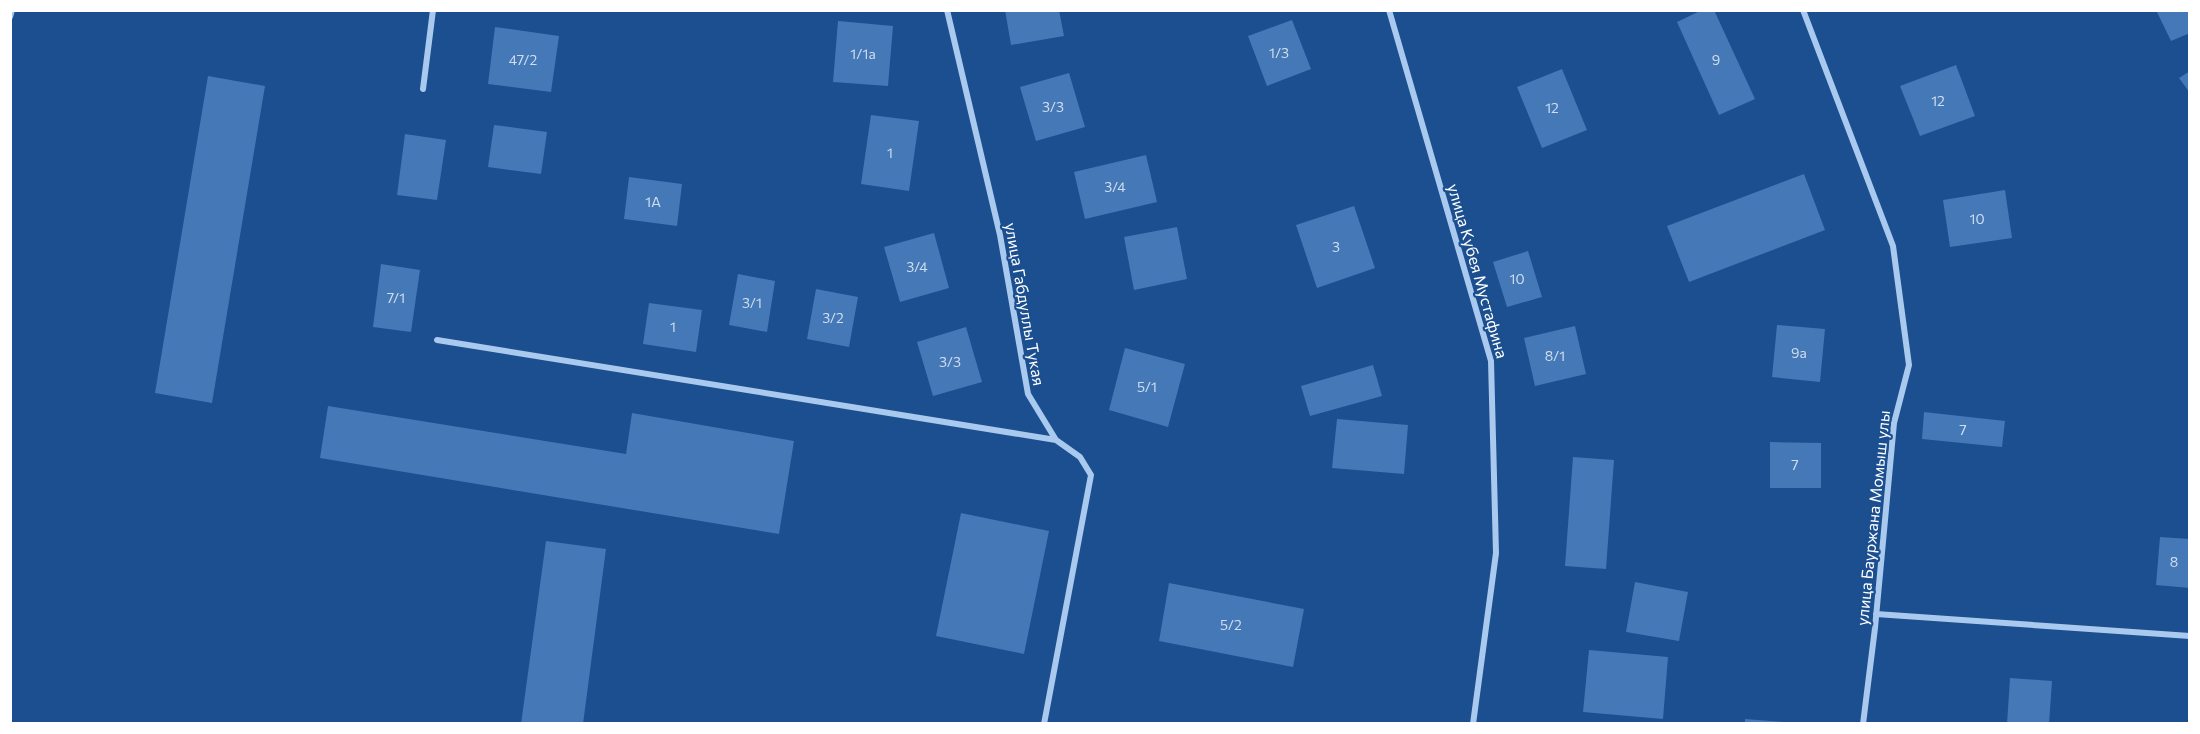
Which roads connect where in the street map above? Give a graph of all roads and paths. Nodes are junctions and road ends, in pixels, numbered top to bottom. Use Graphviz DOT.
graph roads {
  1 [pos="12,10"];
  2 [pos="433,10"];
  3 [pos="947,10"];
  4 [pos="1389,10"];
  5 [pos="1803,10"];
  6 [pos="10,16"];
  7 [pos="423,89"];
  8 [pos="437,340"];
  9 [pos="1056,440"];
  10 [pos="1876,614"];
  11 [pos="2190,636"];
  12 [pos="1044,723"];
  13 [pos="1473,723"];
  14 [pos="1863,723"];
  1 -- 6 [label="street"];
  2 -- 7 [label="street"];
  3 -- 9 [label="street, улица Габдуллы Тукая"];
  4 -- 13 [label="street, улица Кубея Мустафина"];
  5 -- 10 [label="street, улица Бауржана Момыш улы"];
  8 -- 9 [label="street"];
  9 -- 12 [label="street, улица Габдуллы Тукая"];
  10 -- 11 [label="street"];
  10 -- 14 [label="street, улица Бауржана Момыш улы"];
}
